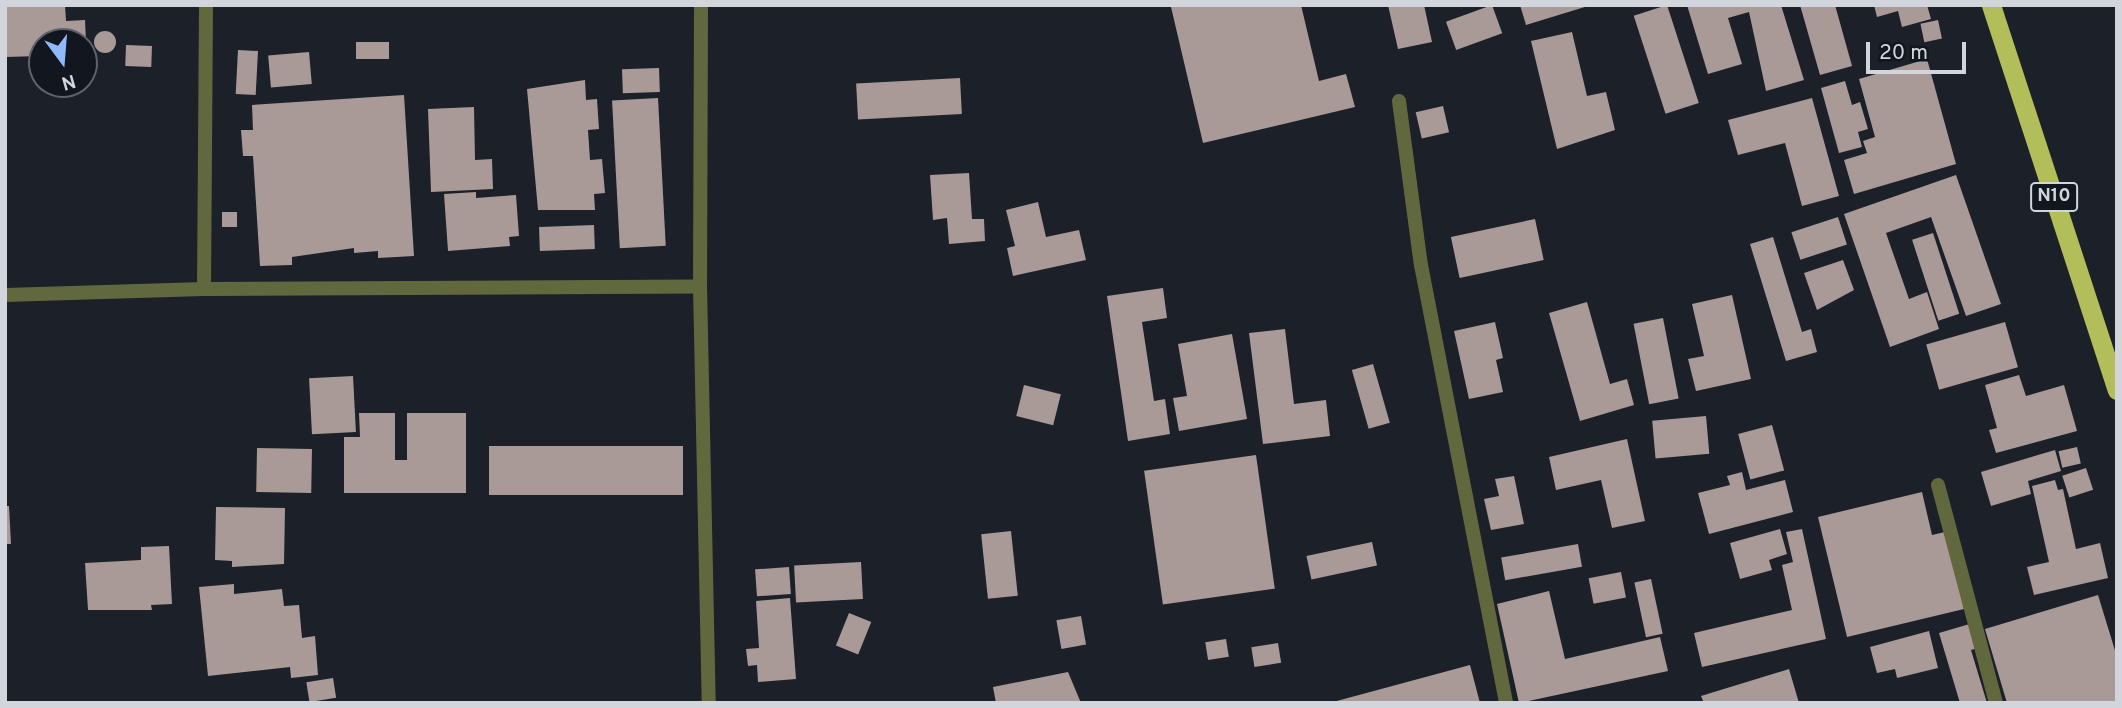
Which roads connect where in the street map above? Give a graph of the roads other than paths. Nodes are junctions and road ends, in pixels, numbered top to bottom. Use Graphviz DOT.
graph roads {
  1 [pos="206,5"];
  2 [pos="701,5"];
  3 [pos="1992,5"];
  4 [pos="1399,102"];
  5 [pos="699,286"];
  6 [pos="204,289"];
  7 [pos="5,295"];
  8 [pos="2117,390"];
  9 [pos="1938,485"];
  10 [pos="709,703"];
  11 [pos="1506,703"];
  12 [pos="1996,703"];
  1 -- 6 [label="street"];
  2 -- 5 [label="street"];
  3 -- 8 [label="highway, N10"];
  4 -- 11 [label="street"];
  5 -- 6 [label="street"];
  5 -- 10 [label="street"];
  6 -- 7 [label="street"];
  9 -- 12 [label="street"];
}
